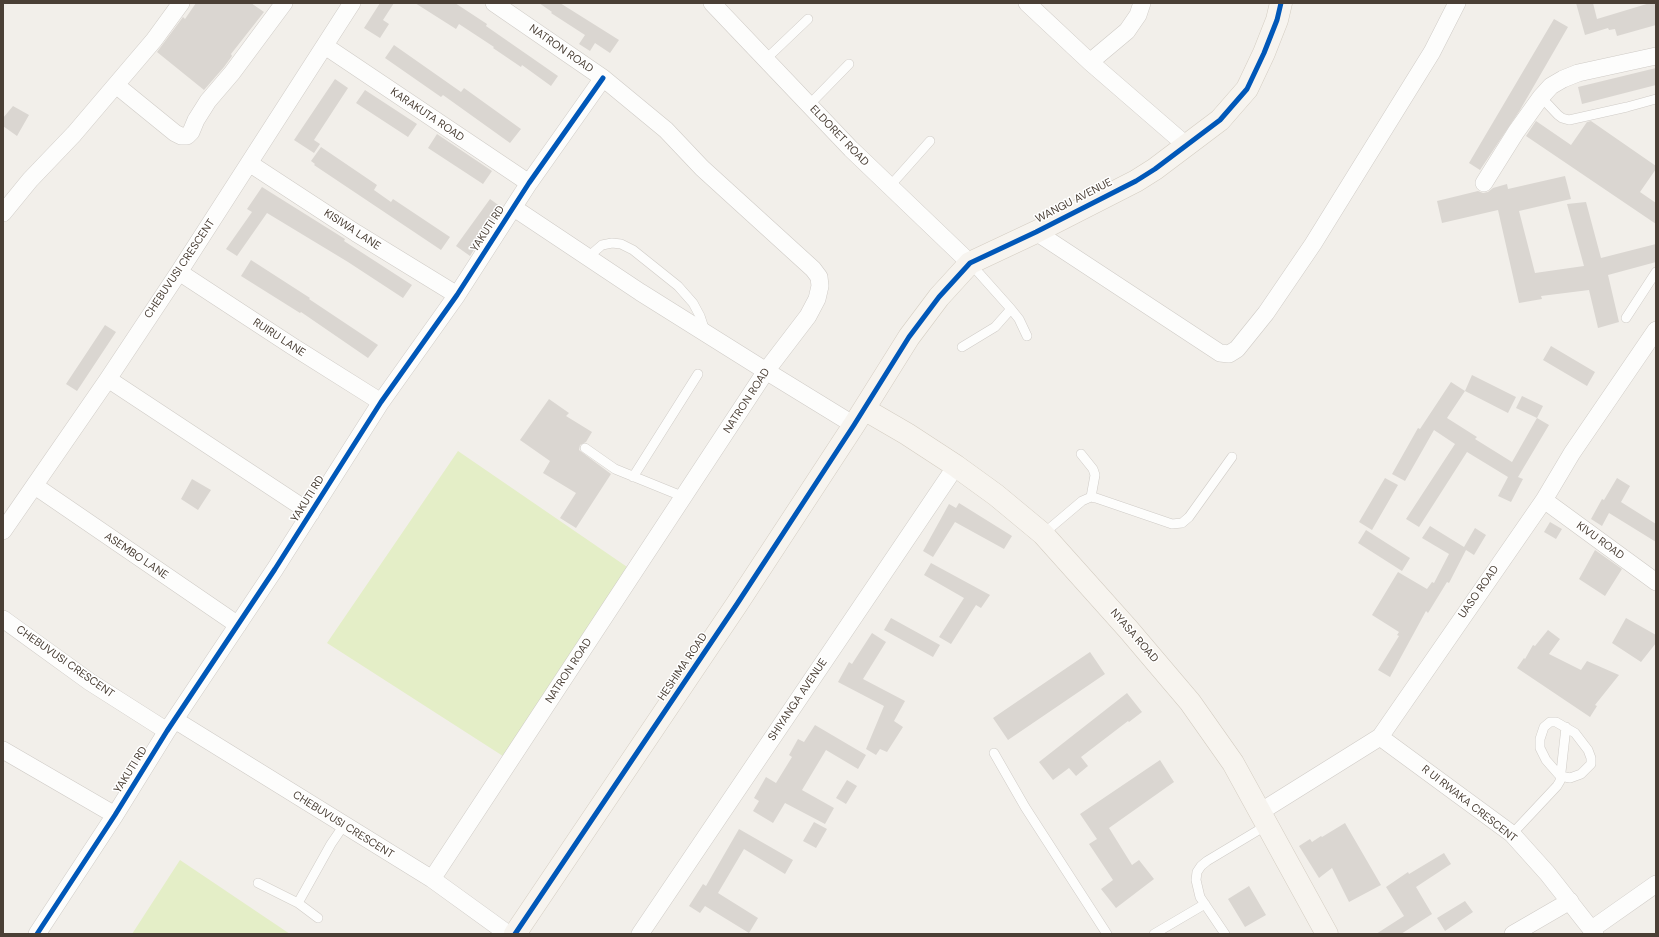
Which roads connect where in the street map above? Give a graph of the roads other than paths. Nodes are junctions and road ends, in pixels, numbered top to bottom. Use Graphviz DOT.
graph roads {
  1 [pos="181,3"];
  2 [pos="284,3"];
  3 [pos="352,3"];
  4 [pos="494,3"];
  5 [pos="712,3"];
  6 [pos="1027,3"];
  7 [pos="1142,3"];
  8 [pos="1281,3"];
  9 [pos="1457,3"];
  10 [pos="808,19"];
  11 [pos="326,46"];
  12 [pos="1656,56"];
  13 [pos="766,59"];
  14 [pos="1090,62"];
  15 [pos="849,64"];
  16 [pos="603,78"];
  17 [pos="116,85"];
  18 [pos="1541,97"];
  19 [pos="1656,99"];
  20 [pos="809,105"];
  21 [pos="930,141"];
  22 [pos="1187,146"];
  23 [pos="249,162"];
  24 [pos="530,183"];
  25 [pos="1484,183"];
  26 [pos="890,186"];
  27 [pos="514,208"];
  28 [pos="3,213"];
  29 [pos="1036,232"];
  30 [pos="588,257"];
  31 [pos="970,264"];
  32 [pos="179,272"];
  33 [pos="1656,272"];
  34 [pos="457,295"];
  35 [pos="1011,309"];
  36 [pos="1626,318"];
  37 [pos="1656,330"];
  38 [pos="705,333"];
  39 [pos="1028,336"];
  40 [pos="962,347"];
  41 [pos="766,372"];
  42 [pos="698,374"];
  43 [pos="108,379"];
  44 [pos="381,402"];
  45 [pos="859,417"];
  46 [pos="585,448"];
  47 [pos="1081,454"];
  48 [pos="1232,457"];
  49 [pos="956,466"];
  50 [pos="633,477"];
  51 [pos="34,486"];
  52 [pos="684,497"];
  53 [pos="1091,497"];
  54 [pos="1544,500"];
  55 [pos="311,513"];
  56 [pos="3,531"];
  57 [pos="1043,534"];
  58 [pos="1656,582"];
  59 [pos="3,619"];
  60 [pos="238,625"];
  61 [pos="171,726"];
  62 [pos="1566,727"];
  63 [pos="1380,737"];
  64 [pos="4,752"];
  65 [pos="994,753"];
  66 [pos="1560,776"];
  67 [pos="115,815"];
  68 [pos="1264,818"];
  69 [pos="344,825"];
  70 [pos="1512,834"];
  71 [pos="432,879"];
  72 [pos="258,883"];
  73 [pos="1656,884"];
  74 [pos="1570,901"];
  75 [pos="298,904"];
  76 [pos="1205,904"];
  77 [pos="318,918"];
  78 [pos="1594,931"];
  79 [pos="37,934"];
  80 [pos="508,934"];
  81 [pos="515,934"];
  82 [pos="640,934"];
  83 [pos="1107,934"];
  84 [pos="1154,934"];
  85 [pos="1225,934"];
  86 [pos="1327,934"];
  87 [pos="1513,934"];
  1 -- 17 [label="street"];
  2 -- 17 [label="street"];
  3 -- 11 [label="street, CHEBUVUSI CRESCENT"];
  4 -- 16 [label="street, NATRON ROAD"];
  5 -- 13 [label="street, ELDORET ROAD"];
  6 -- 14 [label="street"];
  7 -- 14 [label="street"];
  8 -- 22 [label="street, WANGU AVENUE"];
  9 -- 29 [label="street"];
  10 -- 13 [label="lane"];
  11 -- 23 [label="street, CHEBUVUSI CRESCENT"];
  11 -- 24 [label="street, KARAKUTA ROAD"];
  12 -- 18 [label="street"];
  13 -- 20 [label="street, ELDORET ROAD"];
  14 -- 22 [label="street"];
  15 -- 20 [label="lane"];
  16 -- 24 [label="street, YAKUTI RD"];
  16 -- 41 [label="street, NATRON ROAD"];
  17 -- 28 [label="street"];
  18 -- 19 [label="lane"];
  18 -- 25 [label="street"];
  20 -- 26 [label="street, ELDORET ROAD"];
  21 -- 26 [label="lane"];
  22 -- 29 [label="street, WANGU AVENUE"];
  23 -- 32 [label="street, CHEBUVUSI CRESCENT"];
  23 -- 34 [label="street, KISIWA LANE"];
  24 -- 27 [label="street, YAKUTI RD"];
  26 -- 31 [label="street, ELDORET ROAD"];
  27 -- 30 [label="street"];
  27 -- 34 [label="street, YAKUTI RD"];
  29 -- 31 [label="street, WANGU AVENUE"];
  30 -- 38 [label="street"];
  30 -- 38 [label="lane"];
  31 -- 35 [label="lane"];
  31 -- 45 [label="street, WANGU AVENUE"];
  32 -- 43 [label="street, CHEBUVUSI CRESCENT"];
  32 -- 44 [label="street, RUIRU LANE"];
  33 -- 36 [label="lane"];
  34 -- 44 [label="street, YAKUTI RD"];
  35 -- 39 [label="lane"];
  35 -- 40 [label="lane"];
  37 -- 54 [label="street, UASO ROAD"];
  38 -- 41 [label="street"];
  41 -- 45 [label="street"];
  41 -- 52 [label="street, NATRON ROAD"];
  42 -- 50 [label="lane"];
  43 -- 51 [label="street, CHEBUVUSI CRESCENT"];
  43 -- 55 [label="street"];
  44 -- 55 [label="street, YAKUTI RD"];
  45 -- 49 [label="street, NYASA ROAD"];
  45 -- 81 [label="street, HESHIMA ROAD"];
  46 -- 50 [label="lane"];
  47 -- 53 [label="lane"];
  48 -- 53 [label="lane"];
  49 -- 57 [label="street, NYASA ROAD"];
  49 -- 82 [label="street, SHIYANGA AVENUE"];
  50 -- 52 [label="lane"];
  51 -- 56 [label="street, CHEBUVUSI CRESCENT"];
  51 -- 60 [label="street, ASEMBO LANE"];
  52 -- 71 [label="street, NATRON ROAD"];
  53 -- 57 [label="lane"];
  54 -- 58 [label="street, KIVU ROAD"];
  54 -- 63 [label="street, UASO ROAD"];
  55 -- 60 [label="street, YAKUTI RD"];
  57 -- 68 [label="street, NYASA ROAD"];
  59 -- 61 [label="street, CHEBUVUSI CRESCENT"];
  60 -- 61 [label="street, YAKUTI RD"];
  61 -- 67 [label="street, YAKUTI RD"];
  61 -- 69 [label="street, CHEBUVUSI CRESCENT"];
  62 -- 66 [label="lane"];
  62 -- 66 [label="lane"];
  62 -- 66 [label="lane"];
  63 -- 68 [label="street, UASO ROAD"];
  63 -- 70 [label="street, R UI RWAKA CRESCENT"];
  64 -- 67 [label="street"];
  65 -- 83 [label="lane"];
  66 -- 70 [label="lane"];
  67 -- 79 [label="street, YAKUTI RD"];
  68 -- 76 [label="lane"];
  68 -- 86 [label="street, NYASA ROAD"];
  69 -- 71 [label="street, CHEBUVUSI CRESCENT"];
  69 -- 75 [label="lane"];
  70 -- 74 [label="street, R UI RWAKA CRESCENT"];
  71 -- 80 [label="street, CHEBUVUSI CRESCENT"];
  72 -- 75 [label="lane"];
  73 -- 78 [label="street"];
  74 -- 78 [label="street, R UI RWAKA CRESCENT"];
  74 -- 87 [label="street"];
  75 -- 77 [label="lane"];
  76 -- 84 [label="lane"];
  76 -- 85 [label="lane"];
}
